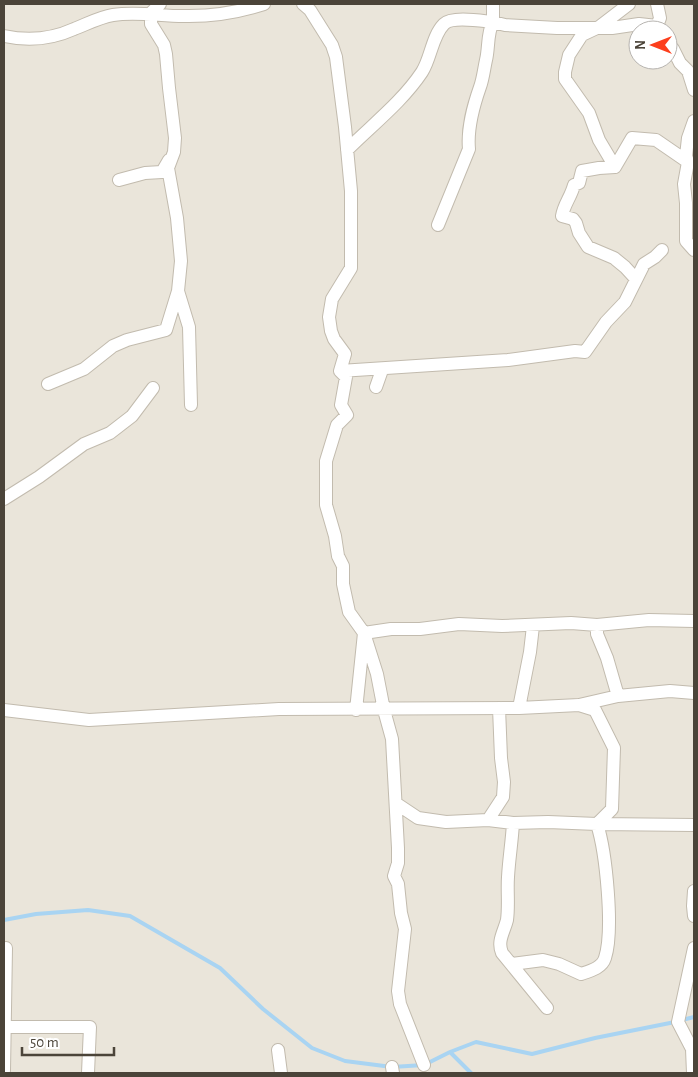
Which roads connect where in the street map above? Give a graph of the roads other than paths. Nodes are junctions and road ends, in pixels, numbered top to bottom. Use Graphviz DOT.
graph roads {
  1 [pos="264,4"];
  2 [pos="303,4"];
  3 [pos="493,4"];
  4 [pos="629,4"];
  5 [pos="657,4"];
  6 [pos="155,8"];
  7 [pos="660,20"];
  8 [pos="493,22"];
  9 [pos="628,25"];
  10 [pos="599,28"];
  11 [pos="4,36"];
  12 [pos="678,59"];
  13 [pos="694,90"];
  14 [pos="694,121"];
  15 [pos="347,150"];
  16 [pos="174,152"];
  17 [pos="688,162"];
  18 [pos="615,167"];
  19 [pos="119,180"];
  20 [pos="438,225"];
  21 [pos="662,250"];
  22 [pos="694,250"];
  23 [pos="636,279"];
  24 [pos="178,291"];
  25 [pos="382,370"];
  26 [pos="340,371"];
  27 [pos="48,384"];
  28 [pos="153,388"];
  29 [pos="376,388"];
  30 [pos="191,405"];
  31 [pos="4,499"];
  32 [pos="694,621"];
  33 [pos="597,625"];
  34 [pos="533,626"];
  35 [pos="364,633"];
  36 [pos="694,693"];
  37 [pos="618,696"];
  38 [pos="579,705"];
  39 [pos="499,708"];
  40 [pos="519,708"];
  41 [pos="4,710"];
  42 [pos="356,710"];
  43 [pos="384,710"];
  44 [pos="396,804"];
  45 [pos="488,820"];
  46 [pos="513,823"];
  47 [pos="596,824"];
  48 [pos="694,825"];
  49 [pos="694,892"];
  50 [pos="694,916"];
  51 [pos="6,948"];
  52 [pos="694,948"];
  53 [pos="512,964"];
  54 [pos="547,1008"];
  55 [pos="4,1027"];
  56 [pos="278,1050"];
  57 [pos="424,1065"];
  58 [pos="4,1071"];
  59 [pos="88,1073"];
  60 [pos="281,1073"];
  61 [pos="693,1073"];
  1 -- 6 [label="street"];
  2 -- 15 [label="street"];
  3 -- 8 [label="street"];
  4 -- 10 [label="street"];
  5 -- 7 [label="street"];
  6 -- 11 [label="street"];
  6 -- 16 [label="street"];
  8 -- 10 [label="street"];
  8 -- 15 [label="street"];
  8 -- 20 [label="street"];
  9 -- 10 [label="street"];
  10 -- 18 [label="street"];
  12 -- 13 [label="street"];
  14 -- 17 [label="street"];
  15 -- 26 [label="street"];
  16 -- 19 [label="street"];
  16 -- 24 [label="street"];
  17 -- 18 [label="street"];
  17 -- 22 [label="street"];
  18 -- 23 [label="street"];
  21 -- 23 [label="street"];
  23 -- 25 [label="street"];
  24 -- 27 [label="street"];
  24 -- 30 [label="street"];
  25 -- 26 [label="street"];
  25 -- 29 [label="street"];
  26 -- 35 [label="street"];
  28 -- 31 [label="street"];
  32 -- 33 [label="street"];
  33 -- 34 [label="street"];
  33 -- 37 [label="street"];
  34 -- 35 [label="street"];
  34 -- 40 [label="street"];
  35 -- 42 [label="street"];
  35 -- 43 [label="street"];
  36 -- 37 [label="street"];
  37 -- 38 [label="street"];
  38 -- 40 [label="street"];
  38 -- 47 [label="street"];
  39 -- 40 [label="street"];
  39 -- 43 [label="street"];
  39 -- 45 [label="street"];
  41 -- 42 [label="street"];
  42 -- 43 [label="street"];
  43 -- 44 [label="street"];
  44 -- 45 [label="street"];
  44 -- 57 [label="street"];
  45 -- 46 [label="street"];
  46 -- 47 [label="street"];
  46 -- 53 [label="street"];
  47 -- 48 [label="street"];
  47 -- 53 [label="street"];
  49 -- 50 [label="street"];
  51 -- 55 [label="street"];
  52 -- 61 [label="street"];
  53 -- 54 [label="street"];
  55 -- 58 [label="street"];
  55 -- 59 [label="street"];
  56 -- 60 [label="street"];
}
